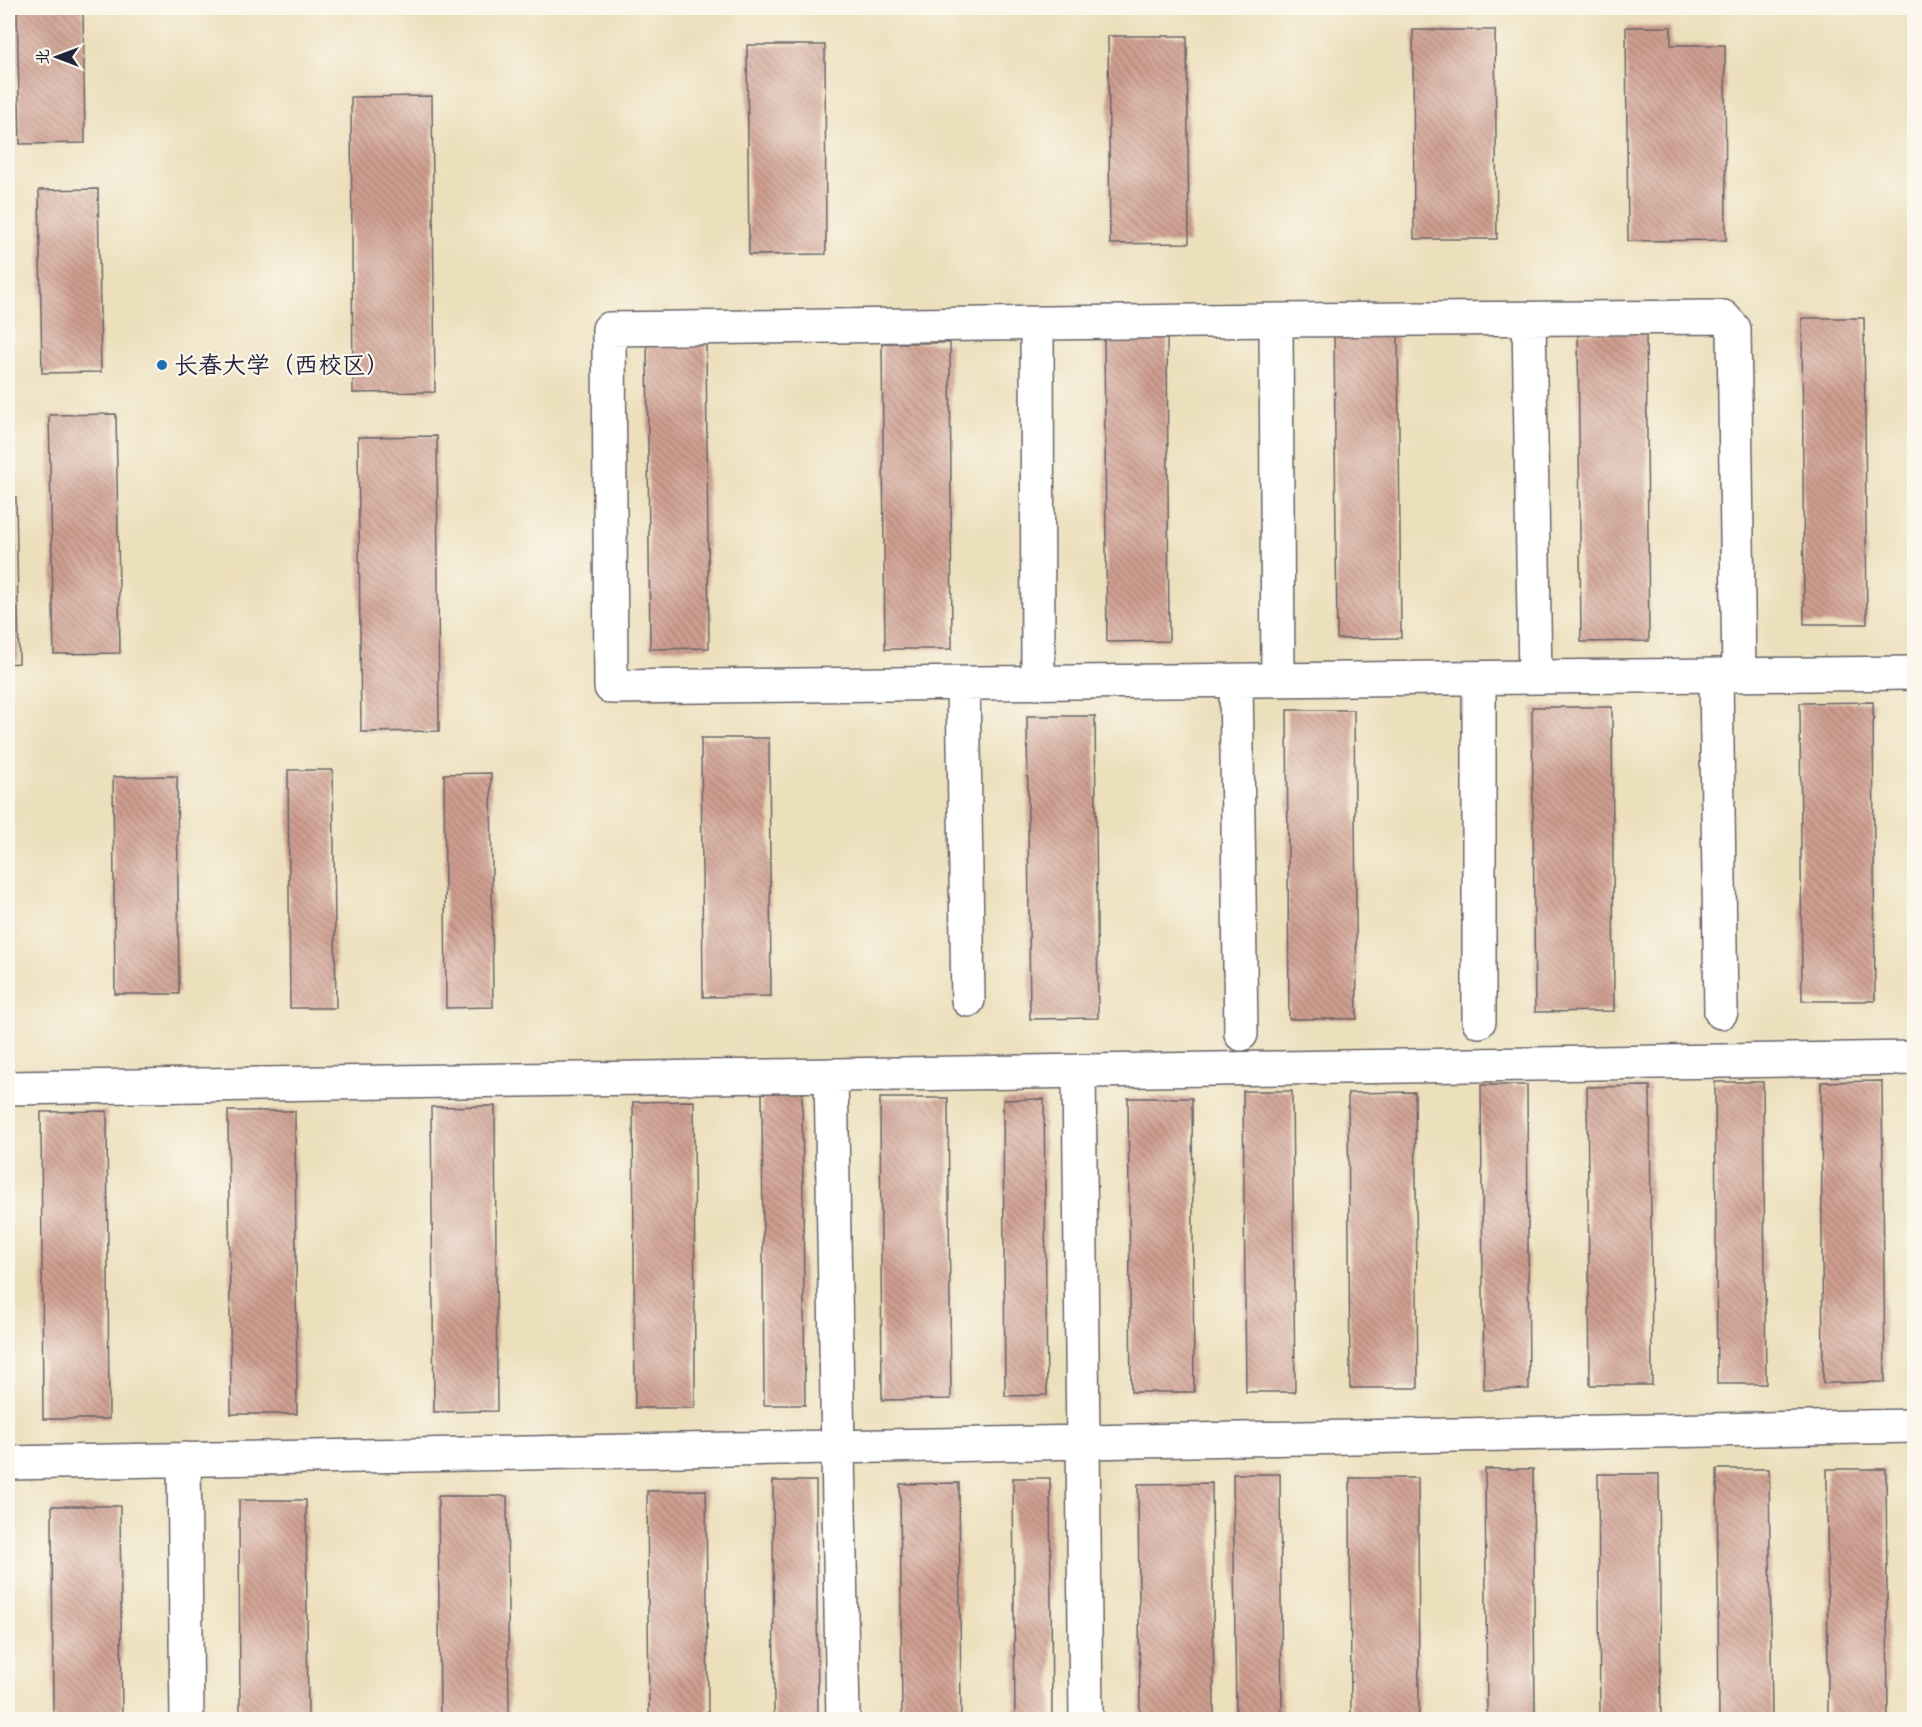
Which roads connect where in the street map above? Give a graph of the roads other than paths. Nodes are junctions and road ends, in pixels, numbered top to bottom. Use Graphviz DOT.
graph roads {
  1 [pos="1529,319"];
  2 [pos="1276,320"];
  3 [pos="1037,324"];
  4 [pos="1914,673"];
  5 [pos="1728,675"];
  6 [pos="1535,677"];
  7 [pos="1479,678"];
  8 [pos="1278,680"];
  9 [pos="1236,681"];
  10 [pos="1038,682"];
  11 [pos="963,683"];
  12 [pos="968,1000"];
  13 [pos="1721,1012"];
  14 [pos="1479,1021"];
  15 [pos="1241,1034"];
  16 [pos="1914,1058"];
  17 [pos="1079,1071"];
  18 [pos="831,1075"];
  19 [pos="8,1088"];
  20 [pos="1914,1426"];
  21 [pos="1083,1442"];
  22 [pos="837,1447"];
  23 [pos="184,1459"];
  24 [pos="8,1463"];
  25 [pos="187,1719"];
  26 [pos="843,1719"];
  27 [pos="1086,1719"];
  1 -- 2 [label="street"];
  1 -- 5 [label="street"];
  1 -- 6 [label="street"];
  2 -- 3 [label="street"];
  2 -- 8 [label="street"];
  3 -- 10 [label="street"];
  3 -- 11 [label="street"];
  4 -- 5 [label="street"];
  5 -- 6 [label="street"];
  5 -- 13 [label="street"];
  6 -- 7 [label="street"];
  7 -- 8 [label="street"];
  7 -- 14 [label="street"];
  8 -- 9 [label="street"];
  9 -- 10 [label="street"];
  9 -- 15 [label="street"];
  10 -- 11 [label="street"];
  11 -- 12 [label="street"];
  16 -- 17 [label="street"];
  17 -- 18 [label="street"];
  17 -- 21 [label="street"];
  18 -- 19 [label="street"];
  18 -- 22 [label="street"];
  20 -- 21 [label="street"];
  21 -- 22 [label="street"];
  21 -- 27 [label="street"];
  22 -- 23 [label="street"];
  22 -- 26 [label="street"];
  23 -- 24 [label="street"];
  23 -- 25 [label="street"];
}
